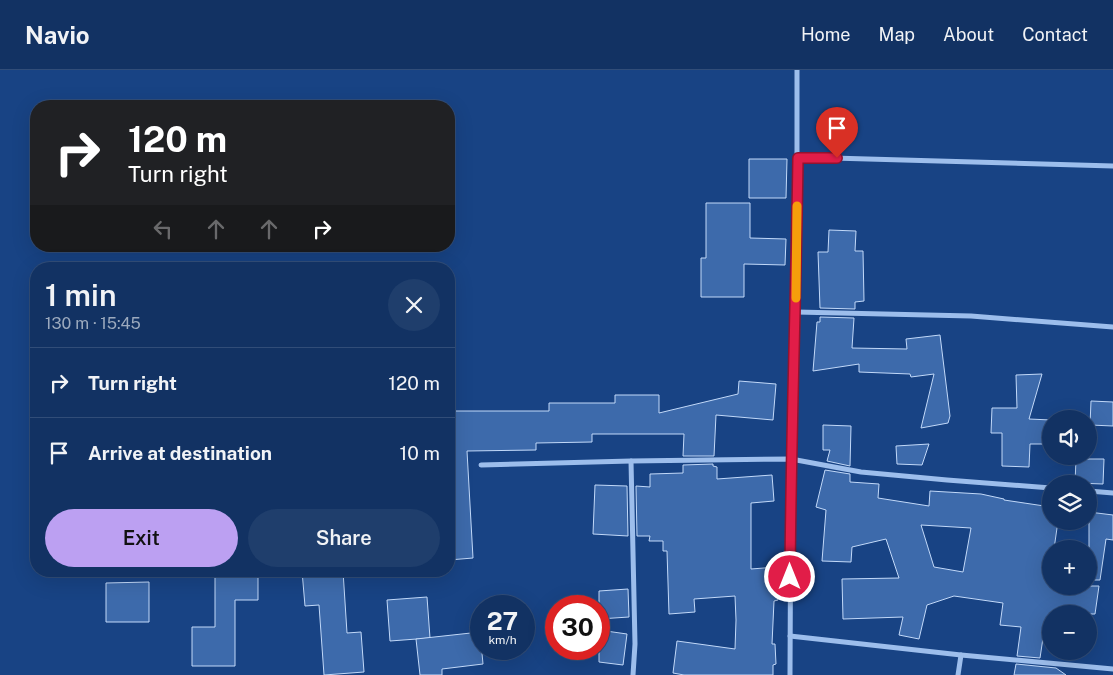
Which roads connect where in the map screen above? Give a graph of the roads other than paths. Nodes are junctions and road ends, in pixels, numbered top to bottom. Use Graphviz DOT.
graph roads {
  1 [pos="797,70"];
  2 [pos="798,158"];
  3 [pos="1113,166"];
  4 [pos="796,312"];
  5 [pos="1113,327"];
  6 [pos="791,459"];
  7 [pos="631,460"];
  8 [pos="480,465"];
  9 [pos="1042,487"];
  10 [pos="1097,492"];
  11 [pos="1113,493"];
  12 [pos="790,636"];
  13 [pos="961,655"];
  14 [pos="1113,669"];
  15 [pos="633,675"];
  16 [pos="790,675"];
  17 [pos="958,675"];
  1 -- 2 [label="street"];
  2 -- 3 [label="street"];
  2 -- 4 [label="street"];
  4 -- 5 [label="street"];
  4 -- 6 [label="street"];
  6 -- 7 [label="street"];
  6 -- 9 [label="street"];
  6 -- 12 [label="street"];
  7 -- 8 [label="street"];
  7 -- 15 [label="street"];
  10 -- 11 [label="street"];
  12 -- 13 [label="street"];
  12 -- 16 [label="street"];
  13 -- 14 [label="street"];
  13 -- 17 [label="street"];
}
